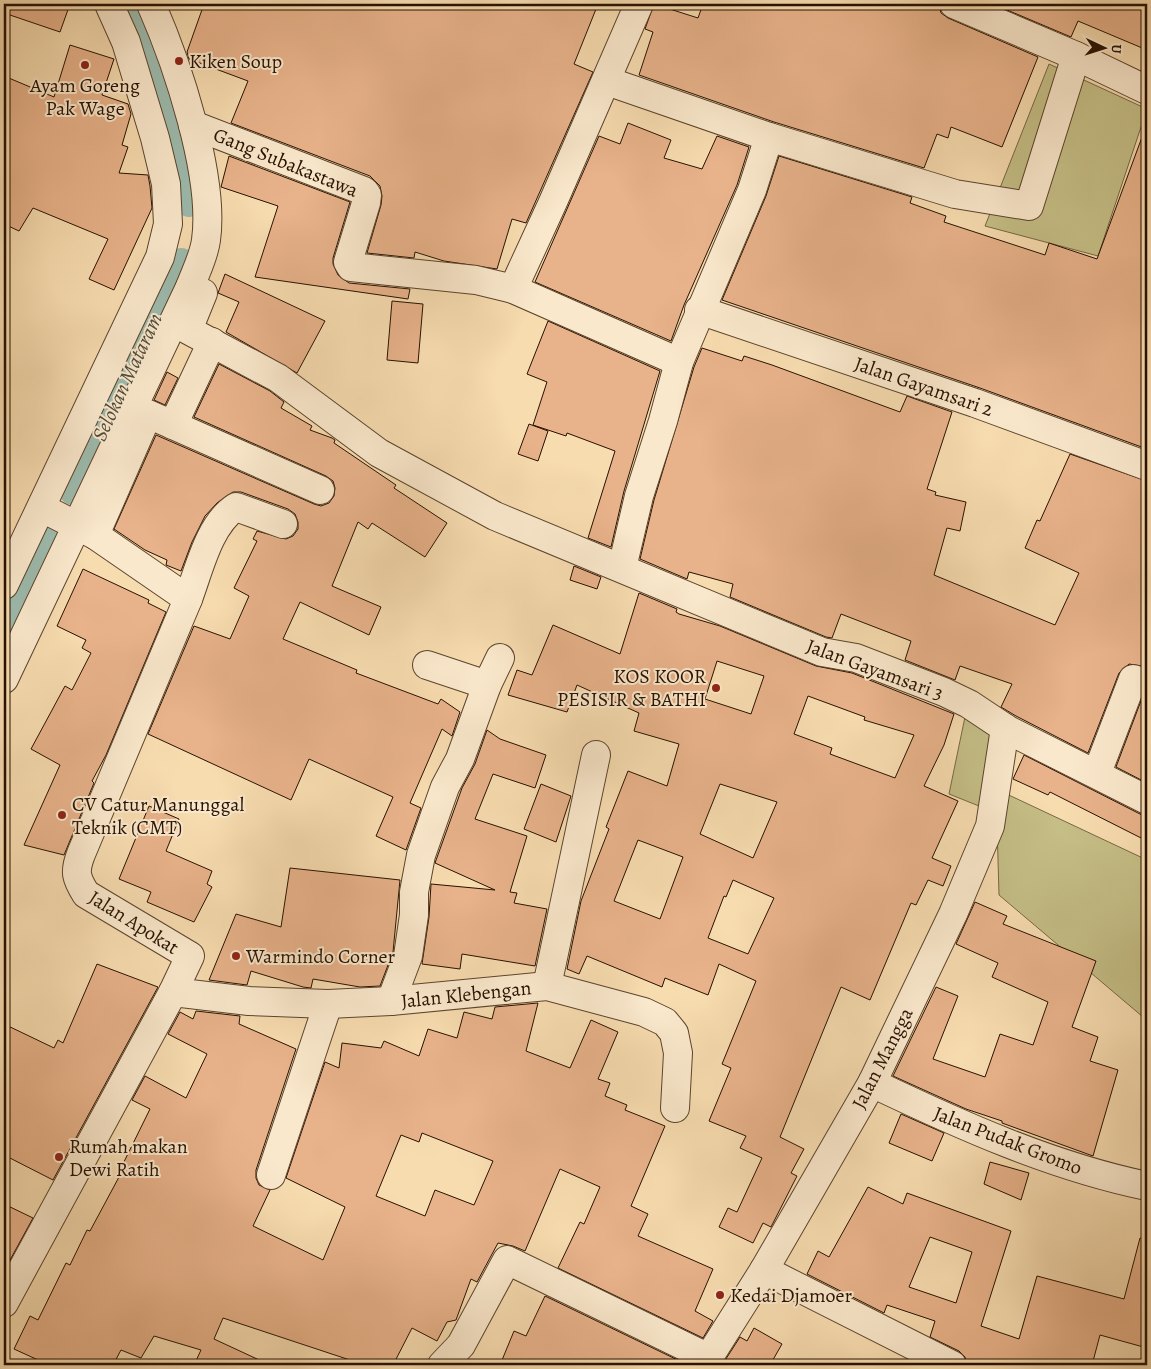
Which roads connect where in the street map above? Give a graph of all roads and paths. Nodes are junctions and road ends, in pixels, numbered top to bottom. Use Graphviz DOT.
graph roads {
  1 [pos="109,4"];
  2 [pos="639,4"];
  3 [pos="955,4"];
  4 [pos="160,10"];
  5 [pos="1076,56"];
  6 [pos="607,81"];
  7 [pos="1147,90"];
  8 [pos="193,125"];
  9 [pos="769,137"];
  10 [pos="504,286"];
  11 [pos="190,287"];
  12 [pos="700,310"];
  13 [pos="212,342"];
  14 [pos="679,362"];
  15 [pos="173,425"];
  16 [pos="1147,466"];
  17 [pos="320,490"];
  18 [pos="67,520"];
  19 [pos="283,524"];
  20 [pos="622,568"];
  21 [pos="4,585"];
  22 [pos="188,599"];
  23 [pos="500,658"];
  24 [pos="428,665"];
  25 [pos="4,679"];
  26 [pos="1147,683"];
  27 [pos="487,685"];
  28 [pos="1005,728"];
  29 [pos="596,755"];
  30 [pos="1097,773"];
  31 [pos="1147,800"];
  32 [pos="547,986"];
  33 [pos="173,992"];
  34 [pos="391,1001"];
  35 [pos="328,1004"];
  36 [pos="872,1082"];
  37 [pos="675,1108"];
  38 [pos="271,1175"];
  39 [pos="1147,1186"];
  40 [pos="764,1270"];
  41 [pos="4,1303"];
  42 [pos="706,1361"];
  43 [pos="442,1365"];
  44 [pos="952,1365"];
  1 -- 18 [label="street"];
  2 -- 6 [label="street"];
  3 -- 5 [label="street"];
  4 -- 8 [label="street"];
  5 -- 7 [label="street"];
  5 -- 9 [label="street"];
  6 -- 9 [label="street"];
  6 -- 10 [label="street"];
  8 -- 10 [label="street, Gang Subakastawa"];
  8 -- 11 [label="street"];
  9 -- 12 [label="street"];
  10 -- 14 [label="street"];
  11 -- 13 [label="street, Jalan Gayamsari 3"];
  11 -- 18 [label="street"];
  12 -- 14 [label="street"];
  12 -- 16 [label="street, Jalan Gayamsari 2"];
  13 -- 15 [label="street"];
  13 -- 20 [label="street, Jalan Gayamsari 3"];
  14 -- 20 [label="street"];
  15 -- 17 [label="street"];
  15 -- 18 [label="street"];
  18 -- 21 [label="street"];
  18 -- 22 [label="street"];
  18 -- 25 [label="street"];
  19 -- 22 [label="street"];
  20 -- 28 [label="street, Jalan Gayamsari 3"];
  22 -- 33 [label="street, Jalan Apokat"];
  23 -- 27 [label="street"];
  24 -- 27 [label="street"];
  26 -- 30 [label="street"];
  27 -- 34 [label="street"];
  28 -- 30 [label="street, Jalan Gayamsari 3"];
  28 -- 36 [label="street, Jalan Mangga"];
  29 -- 32 [label="street"];
  30 -- 31 [label="street, Jalan Gayamsari 3"];
  32 -- 34 [label="street, Jalan Klebengan"];
  32 -- 37 [label="street, Jalan Klebengan"];
  33 -- 35 [label="street, Jalan Klebengan"];
  33 -- 41 [label="street, Jalan Apokat"];
  34 -- 35 [label="street, Jalan Klebengan"];
  35 -- 38 [label="street"];
  36 -- 39 [label="street, Jalan Pudak Gromo"];
  36 -- 40 [label="street, Jalan Mangga"];
  40 -- 42 [label="street, Jalan Mangga"];
  40 -- 44 [label="street"];
  42 -- 43 [label="street"];
}
